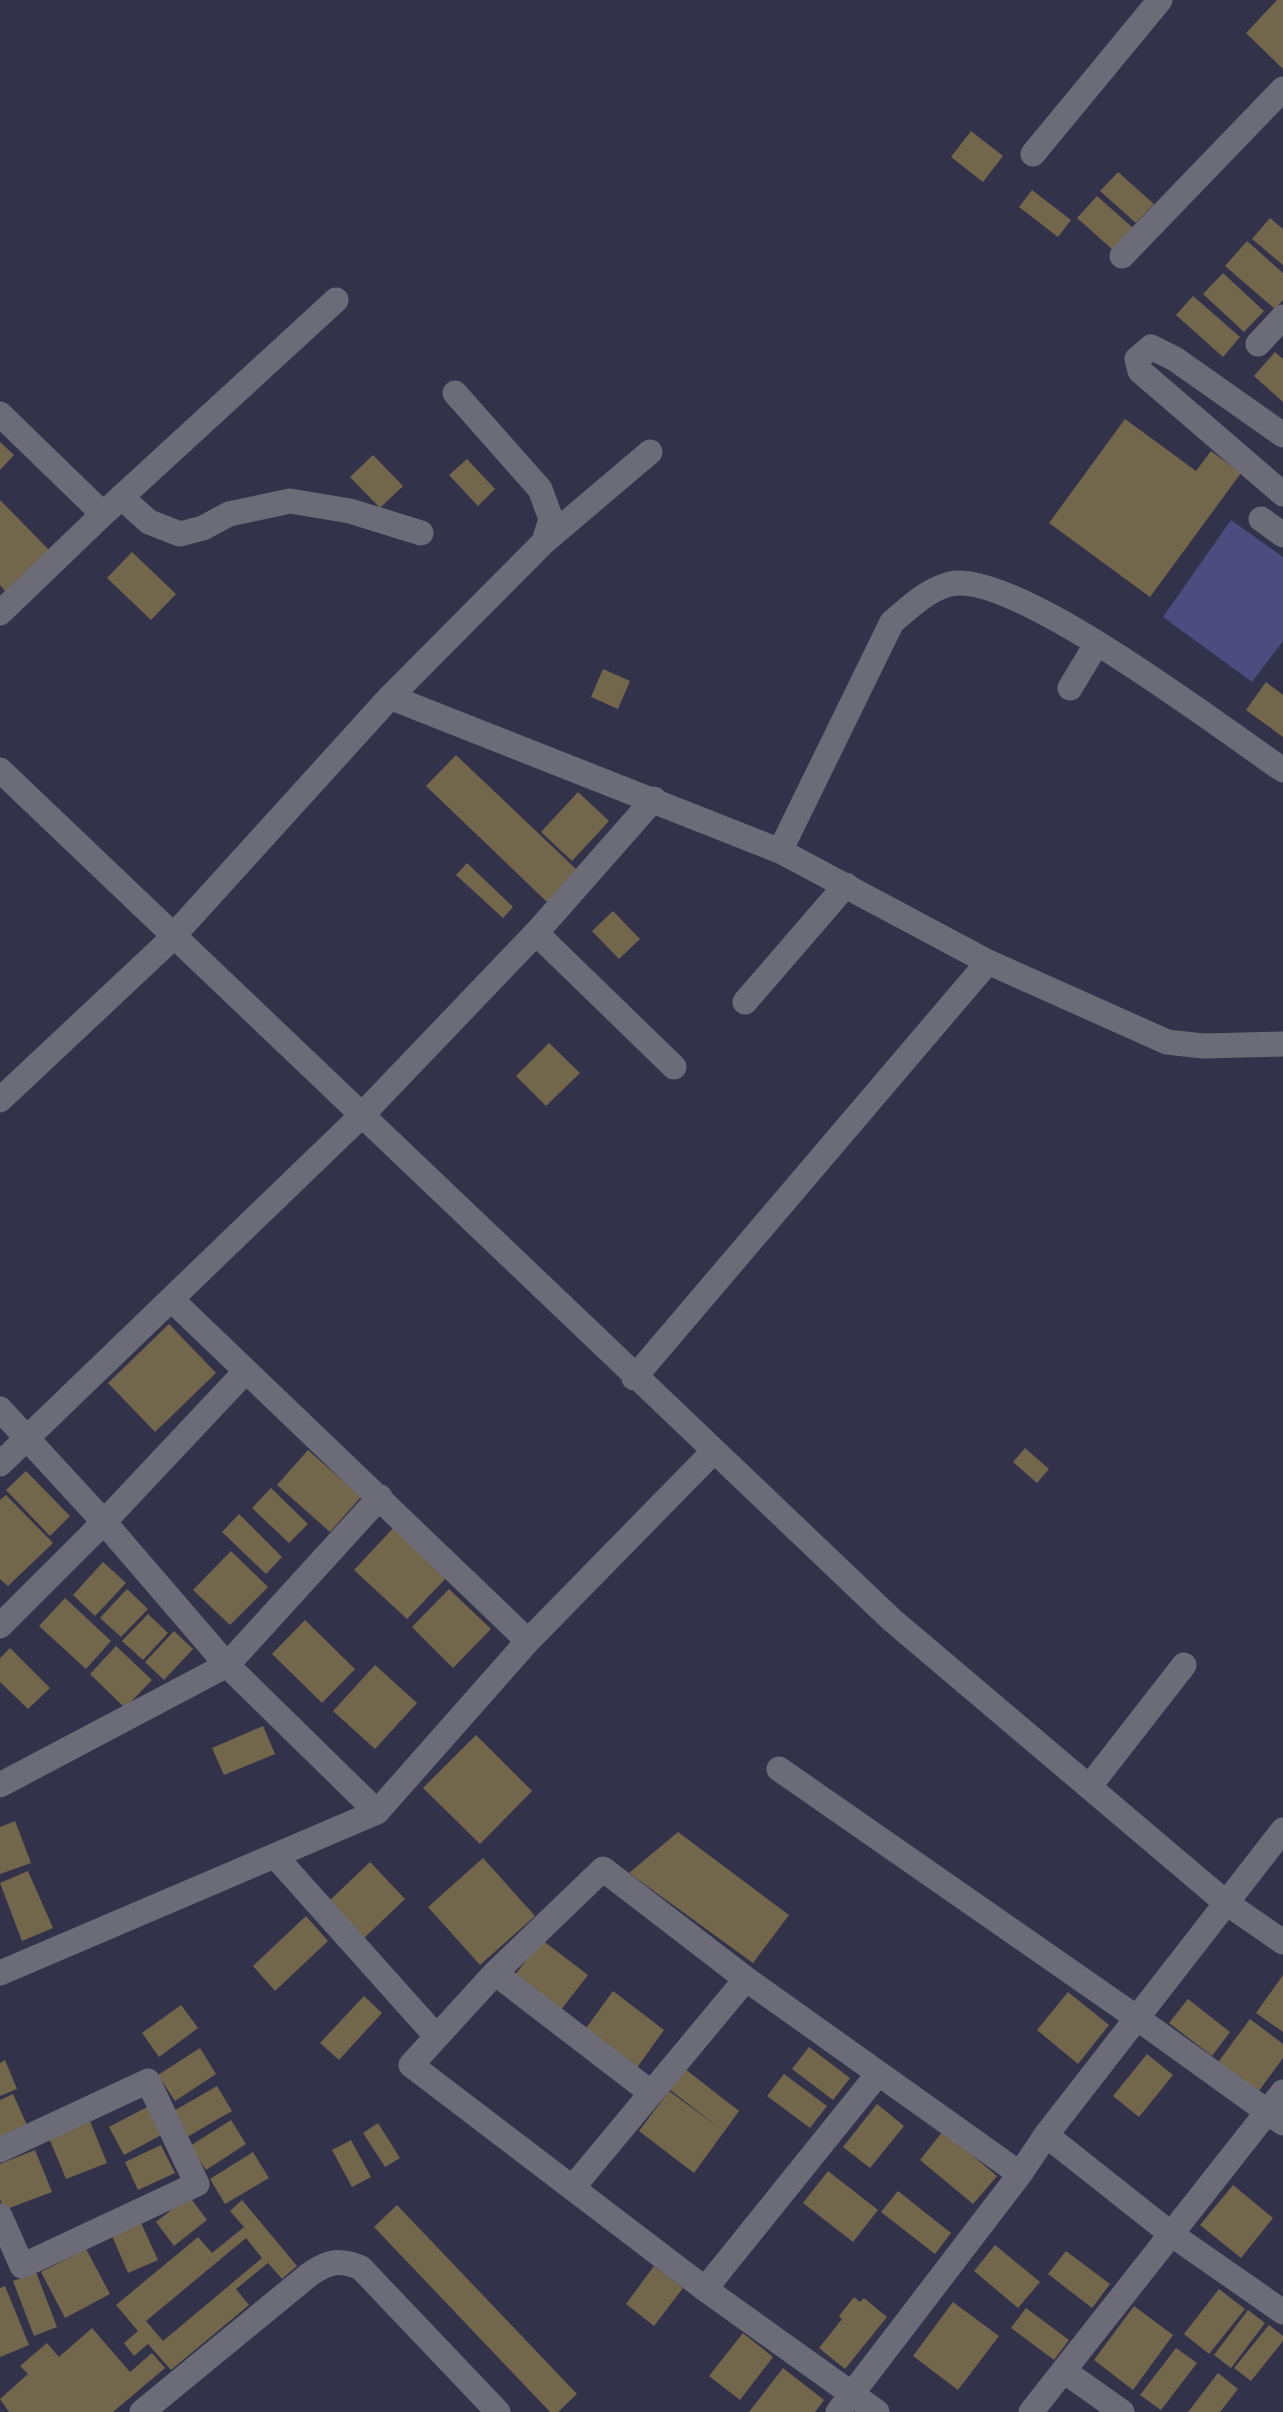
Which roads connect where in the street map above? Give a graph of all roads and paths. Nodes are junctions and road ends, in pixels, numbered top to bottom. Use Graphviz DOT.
graph roads {
  1 [pos="1160,0"];
  2 [pos="1283,89"];
  3 [pos="1033,154"];
  4 [pos="1122,256"];
  5 [pos="336,300"];
  6 [pos="1283,317"];
  7 [pos="1258,344"];
  8 [pos="455,393"];
  9 [pos="0,414"];
  10 [pos="1283,435"];
  11 [pos="650,452"];
  12 [pos="1283,494"];
  13 [pos="112,506"];
  14 [pos="1262,519"];
  15 [pos="421,533"];
  16 [pos="1283,534"];
  17 [pos="544,542"];
  18 [pos="0,613"];
  19 [pos="1097,643"];
  20 [pos="1070,688"];
  21 [pos="390,697"];
  22 [pos="0,770"];
  23 [pos="1283,770"];
  24 [pos="654,798"];
  25 [pos="780,850"];
  26 [pos="846,885"];
  27 [pos="536,933"];
  28 [pos="174,936"];
  29 [pos="988,962"];
  30 [pos="745,1002"];
  31 [pos="1283,1044"];
  32 [pos="674,1067"];
  33 [pos="0,1100"];
  34 [pos="361,1116"];
  35 [pos="172,1300"];
  36 [pos="245,1372"];
  37 [pos="634,1378"];
  38 [pos="0,1409"];
  39 [pos="27,1438"];
  40 [pos="713,1452"];
  41 [pos="0,1464"];
  42 [pos="380,1497"];
  43 [pos="104,1522"];
  44 [pos="0,1626"];
  45 [pos="528,1641"];
  46 [pos="227,1665"];
  47 [pos="1184,1665"];
  48 [pos="779,1770"];
  49 [pos="0,1785"];
  50 [pos="1090,1787"];
  51 [pos="377,1812"];
  52 [pos="1283,1830"];
  53 [pos="275,1856"];
  54 [pos="1224,1902"];
  55 [pos="1283,1942"];
  56 [pos="0,1973"];
  57 [pos="495,1973"];
  58 [pos="746,1979"];
  59 [pos="1137,2018"];
  60 [pos="436,2036"];
  61 [pos="878,2074"];
  62 [pos="650,2092"];
  63 [pos="1278,2109"];
  64 [pos="1046,2135"];
  65 [pos="0,2150"];
  66 [pos="1020,2174"];
  67 [pos="574,2186"];
  68 [pos="0,2216"];
  69 [pos="1172,2234"];
  70 [pos="11,2271"];
  71 [pos="706,2289"];
  72 [pos="1283,2312"];
  73 [pos="1064,2371"];
  74 [pos="846,2402"];
  75 [pos="142,2412"];
  76 [pos="498,2412"];
  77 [pos="878,2412"];
  78 [pos="1031,2412"];
  79 [pos="1122,2412"];
  1 -- 3 [label="street"];
  2 -- 4 [label="street"];
  5 -- 13 [label="street"];
  6 -- 7 [label="street"];
  8 -- 17 [label="street"];
  9 -- 13 [label="street"];
  10 -- 12 [label="street"];
  11 -- 17 [label="street"];
  13 -- 15 [label="street"];
  13 -- 18 [label="street"];
  14 -- 16 [label="street"];
  17 -- 21 [label="street"];
  19 -- 20 [label="street"];
  19 -- 23 [label="street"];
  19 -- 25 [label="street"];
  21 -- 24 [label="street"];
  21 -- 28 [label="street"];
  22 -- 28 [label="street"];
  24 -- 25 [label="street"];
  24 -- 27 [label="street"];
  25 -- 26 [label="street"];
  26 -- 29 [label="street"];
  26 -- 30 [label="street"];
  27 -- 32 [label="street"];
  27 -- 34 [label="street"];
  28 -- 33 [label="street"];
  28 -- 34 [label="street"];
  29 -- 31 [label="street"];
  29 -- 37 [label="street"];
  34 -- 35 [label="street"];
  34 -- 37 [label="street"];
  35 -- 36 [label="street"];
  35 -- 39 [label="street"];
  36 -- 42 [label="street"];
  36 -- 43 [label="street"];
  37 -- 40 [label="street"];
  38 -- 39 [label="street"];
  39 -- 41 [label="street"];
  39 -- 43 [label="street"];
  40 -- 45 [label="street"];
  40 -- 50 [label="street"];
  42 -- 45 [label="street"];
  42 -- 46 [label="street"];
  43 -- 44 [label="street"];
  43 -- 46 [label="street"];
  45 -- 51 [label="street"];
  46 -- 49 [label="street"];
  46 -- 51 [label="street"];
  47 -- 50 [label="street"];
  48 -- 59 [label="street"];
  50 -- 54 [label="street"];
  51 -- 53 [label="street"];
  52 -- 54 [label="street"];
  53 -- 56 [label="street"];
  53 -- 60 [label="street"];
  54 -- 55 [label="street"];
  54 -- 59 [label="street"];
  57 -- 58 [label="street"];
  57 -- 60 [label="street"];
  57 -- 62 [label="street"];
  58 -- 61 [label="street"];
  58 -- 62 [label="street"];
  59 -- 63 [label="street"];
  59 -- 64 [label="street"];
  60 -- 67 [label="street"];
  61 -- 66 [label="street"];
  61 -- 71 [label="street"];
  62 -- 67 [label="street"];
  63 -- 69 [label="street"];
  64 -- 66 [label="street"];
  64 -- 69 [label="street"];
  65 -- 70 [label="street"];
  66 -- 74 [label="street"];
  67 -- 71 [label="street"];
  68 -- 70 [label="street"];
  69 -- 72 [label="street"];
  69 -- 73 [label="street"];
  71 -- 74 [label="street"];
  73 -- 78 [label="street"];
  73 -- 79 [label="street"];
  74 -- 77 [label="street"];
  75 -- 76 [label="street"];
}
